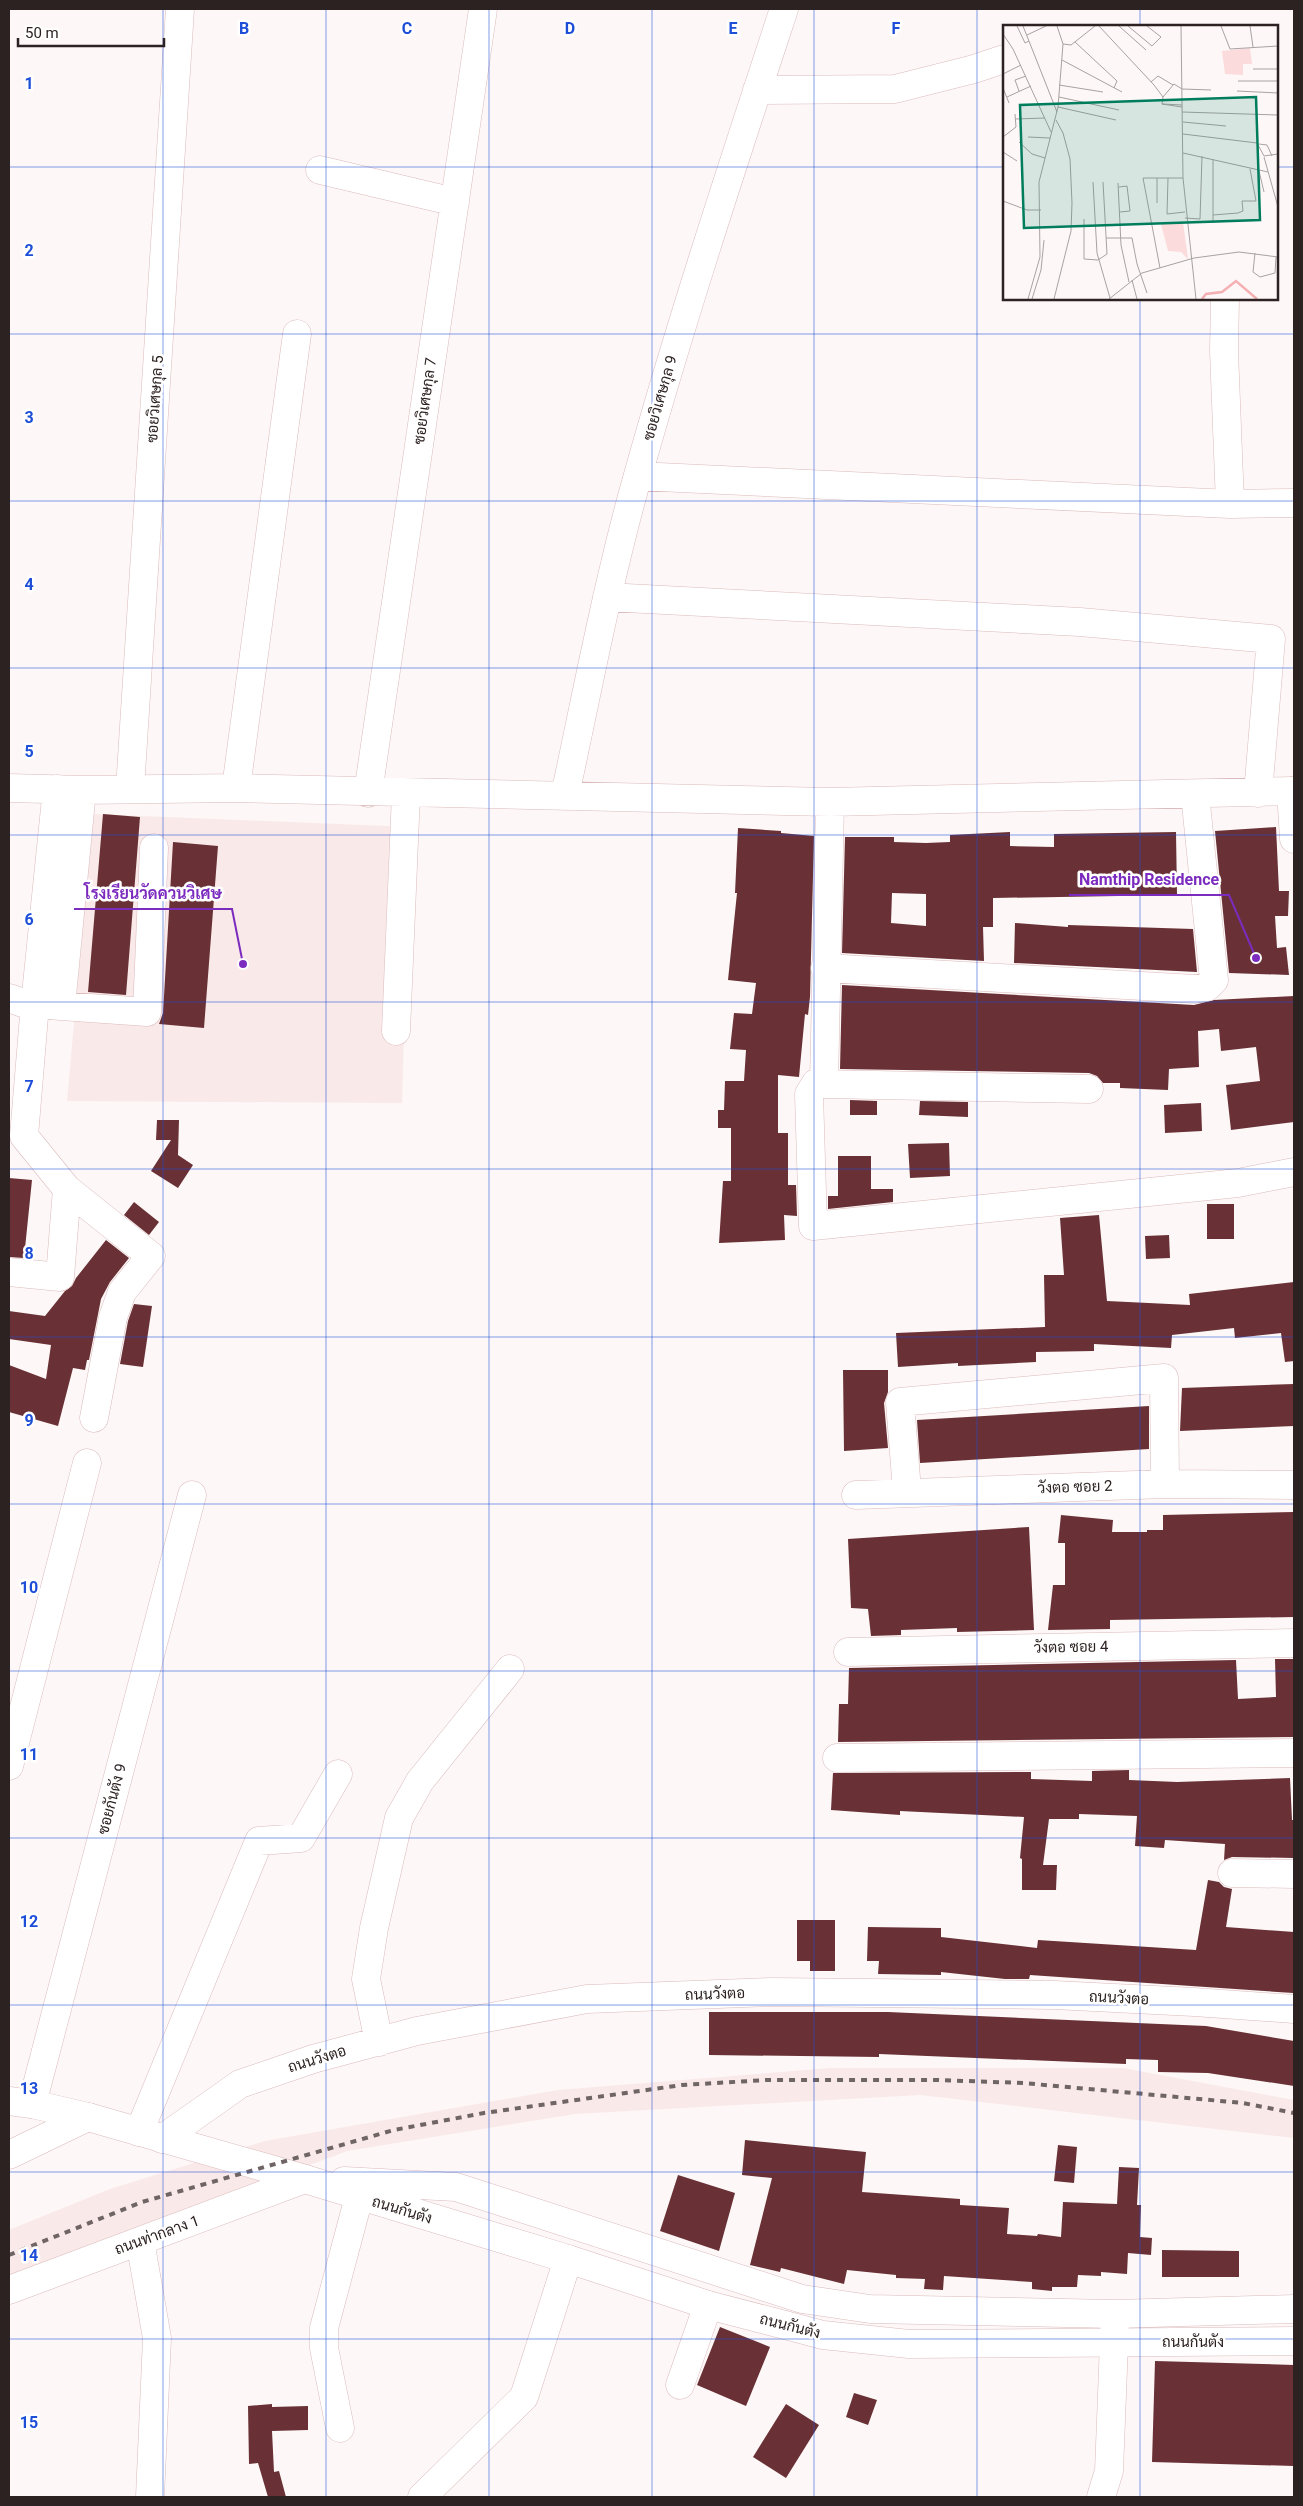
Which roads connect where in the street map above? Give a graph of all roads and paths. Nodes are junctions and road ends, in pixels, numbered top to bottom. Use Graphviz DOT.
graph roads {
  1 [pos="180,9"];
  2 [pos="483,9"];
  3 [pos="784,9"];
  4 [pos="1003,59"];
  5 [pos="757,90"];
  6 [pos="320,170"];
  7 [pos="455,202"];
  8 [pos="1225,300"];
  9 [pos="297,334"];
  10 [pos="638,476"];
  11 [pos="1294,503"];
  12 [pos="1230,504"];
  13 [pos="607,597"];
  14 [pos="9,788"];
  15 [pos="236,788"];
  16 [pos="130,789"];
  17 [pos="69,790"];
  18 [pos="1292,791"];
  19 [pos="368,793"];
  20 [pos="1258,793"];
  21 [pos="406,794"];
  22 [pos="1195,794"];
  23 [pos="566,795"];
  24 [pos="830,802"];
  25 [pos="1294,839"];
  26 [pos="154,848"];
  27 [pos="825,968"];
  28 [pos="9,998"];
  29 [pos="48,1005"];
  30 [pos="396,1031"];
  31 [pos="824,1084"];
  32 [pos="1089,1089"];
  33 [pos="17,1145"];
  34 [pos="1294,1172"];
  35 [pos="66,1189"];
  36 [pos="9,1272"];
  37 [pos="94,1418"];
  38 [pos="87,1463"];
  39 [pos="1166,1484"];
  40 [pos="1294,1485"];
  41 [pos="907,1491"];
  42 [pos="192,1495"];
  43 [pos="856,1495"];
  44 [pos="1294,1643"];
  45 [pos="848,1652"];
  46 [pos="510,1669"];
  47 [pos="1294,1753"];
  48 [pos="837,1758"];
  49 [pos="9,1766"];
  50 [pos="338,1774"];
  51 [pos="1232,1873"];
  52 [pos="1294,1874"];
  53 [pos="1294,2009"];
  54 [pos="379,2042"];
  55 [pos="20,2102"];
  56 [pos="88,2117"];
  57 [pos="151,2135"];
  58 [pos="9,2155"];
  59 [pos="305,2179"];
  60 [pos="359,2197"];
  61 [pos="140,2241"];
  62 [pos="568,2259"];
  63 [pos="9,2290"];
  64 [pos="708,2305"];
  65 [pos="1294,2309"];
  66 [pos="1115,2314"];
  67 [pos="1294,2341"];
  68 [pos="1116,2343"];
  69 [pos="680,2385"];
  70 [pos="340,2428"];
  71 [pos="150,2497"];
  72 [pos="422,2497"];
  73 [pos="1101,2497"];
  1 -- 16 [label="street, ซอยวิเศษกุล 5"];
  2 -- 7 [label="street, ซอยวิเศษกุล 7"];
  3 -- 5 [label="street, ซอยวิเศษกุล 9"];
  4 -- 5 [label="street"];
  5 -- 10 [label="street, ซอยวิเศษกุล 9"];
  6 -- 7 [label="street"];
  7 -- 19 [label="street, ซอยวิเศษกุล 7"];
  8 -- 12 [label="street"];
  9 -- 15 [label="street"];
  10 -- 12 [label="street"];
  10 -- 13 [label="street, ซอยวิเศษกุล 9"];
  11 -- 12 [label="street"];
  13 -- 20 [label="street"];
  13 -- 23 [label="street, ซอยวิเศษกุล 9"];
  14 -- 17 [label="street"];
  15 -- 16 [label="street"];
  15 -- 19 [label="street"];
  16 -- 17 [label="street"];
  17 -- 29 [label="street"];
  18 -- 20 [label="street"];
  18 -- 25 [label="street"];
  19 -- 21 [label="street"];
  20 -- 22 [label="street"];
  21 -- 23 [label="street"];
  21 -- 30 [label="street"];
  22 -- 24 [label="street"];
  22 -- 27 [label="street"];
  23 -- 24 [label="street"];
  24 -- 27 [label="street"];
  26 -- 29 [label="street"];
  27 -- 31 [label="street"];
  28 -- 29 [label="street"];
  29 -- 33 [label="street"];
  31 -- 32 [label="street"];
  31 -- 34 [label="street"];
  33 -- 35 [label="street"];
  35 -- 36 [label="street"];
  35 -- 37 [label="street"];
  38 -- 49 [label="street"];
  39 -- 40 [label="street, วังตอ ซอย 2"];
  39 -- 41 [label="street, วังตอ ซอย 2"];
  39 -- 41 [label="street"];
  41 -- 43 [label="street, วังตอ ซอย 2"];
  42 -- 55 [label="street, ซอยกันตัง 9"];
  44 -- 45 [label="street, วังตอ ซอย 4"];
  46 -- 54 [label="street"];
  47 -- 48 [label="street"];
  50 -- 57 [label="street"];
  51 -- 52 [label="street"];
  53 -- 54 [label="street, ถนนวังตอ"];
  54 -- 57 [label="street, ถนนวังตอ"];
  55 -- 56 [label="street, ถนนกันตัง"];
  56 -- 57 [label="street, ถนนกันตัง"];
  56 -- 58 [label="street"];
  57 -- 59 [label="street, ถนนกันตัง"];
  59 -- 60 [label="street, ถนนกันตัง"];
  59 -- 61 [label="street, ถนนท่ากลาง 1"];
  59 -- 66 [label="street, ถนนกันตัง"];
  60 -- 62 [label="street, ถนนกันตัง"];
  60 -- 70 [label="street"];
  61 -- 63 [label="street, ถนนท่ากลาง 1"];
  61 -- 71 [label="street"];
  62 -- 64 [label="street, ถนนกันตัง"];
  62 -- 72 [label="street"];
  64 -- 68 [label="street, ถนนกันตัง"];
  64 -- 69 [label="street"];
  65 -- 66 [label="street, ถนนกันตัง"];
  66 -- 68 [label="street"];
  67 -- 68 [label="street, ถนนกันตัง"];
  68 -- 73 [label="street"];
}
